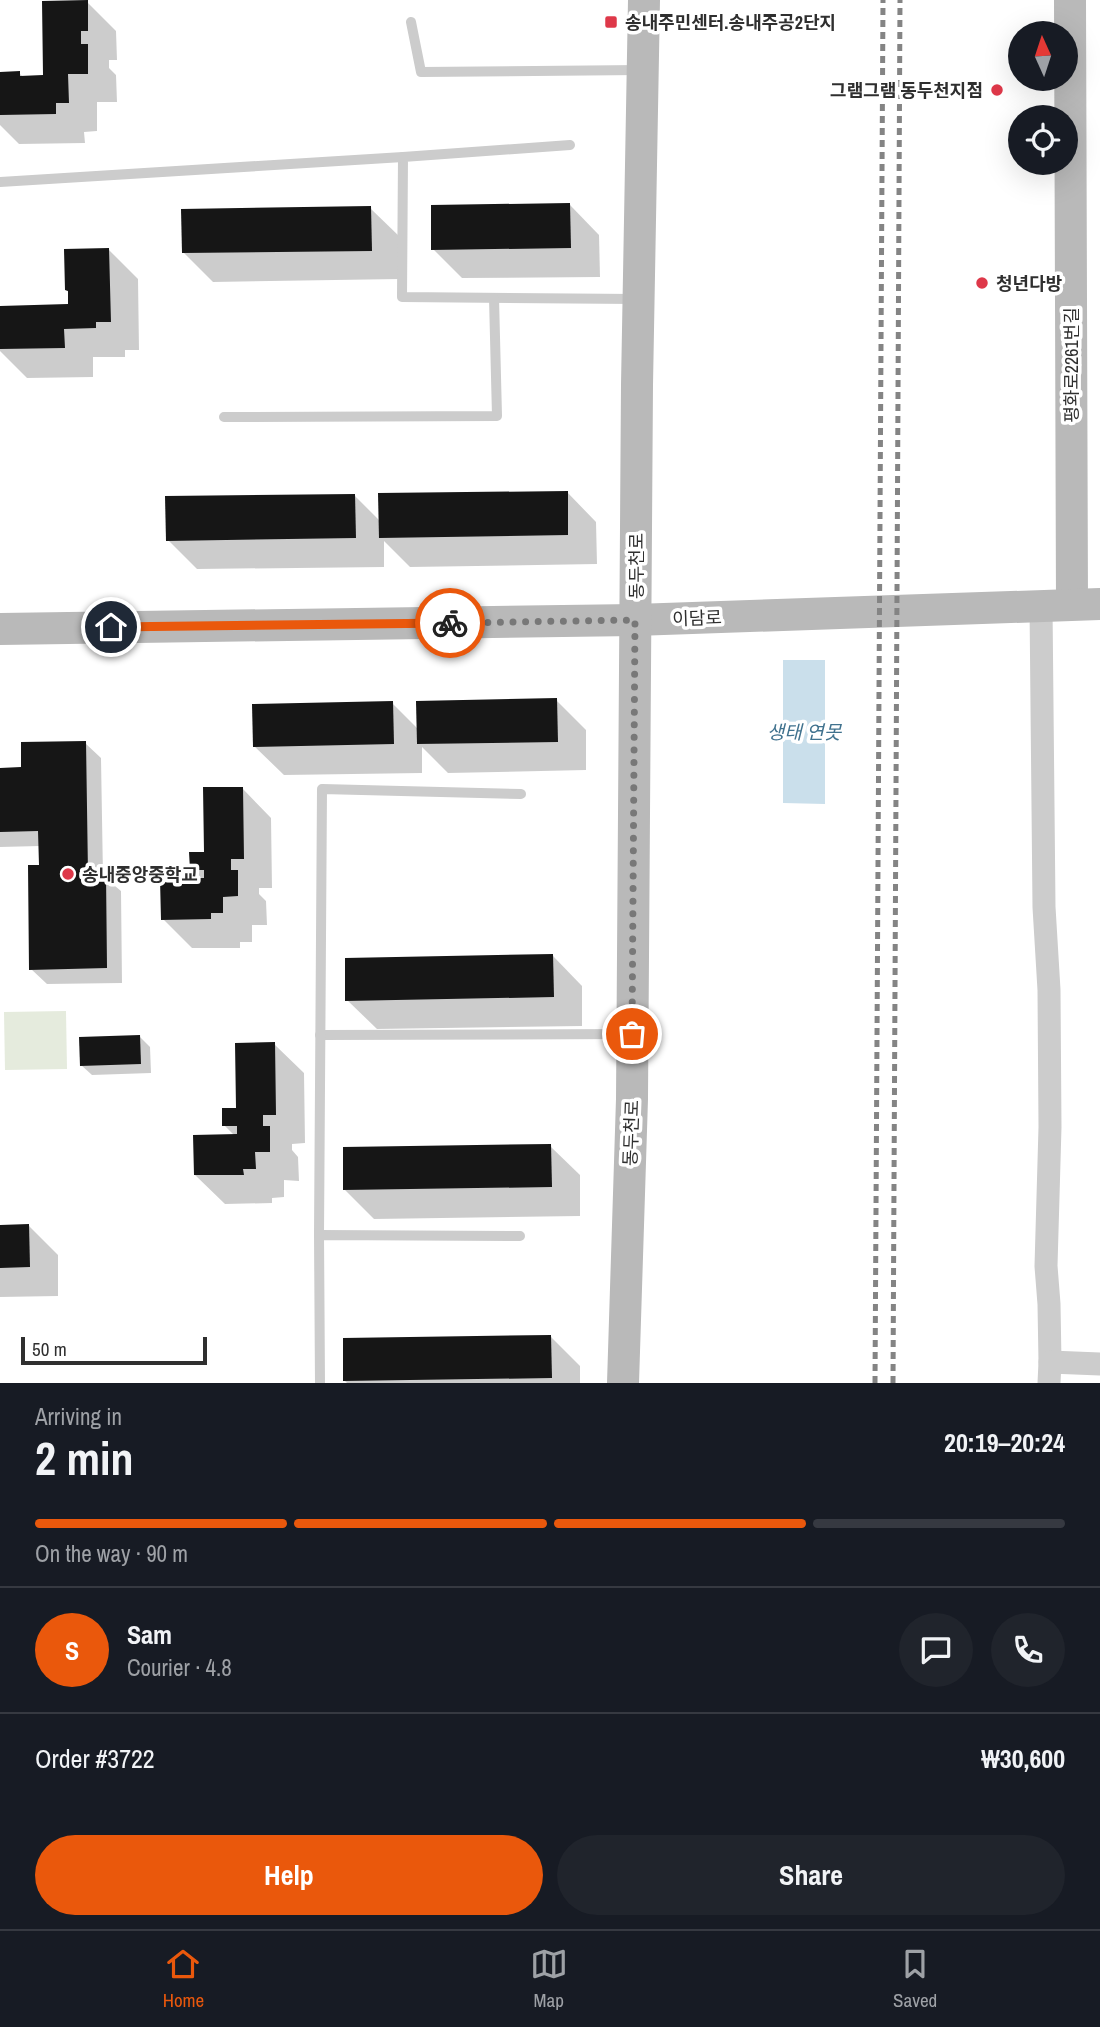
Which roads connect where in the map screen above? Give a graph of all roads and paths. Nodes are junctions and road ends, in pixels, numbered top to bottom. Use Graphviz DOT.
graph roads {
  1 [pos="644,0"];
  2 [pos="1070,0"];
  3 [pos="411,22"];
  4 [pos="643,70"];
  5 [pos="570,145"];
  6 [pos="403,157"];
  7 [pos="0,181"];
  8 [pos="494,298"];
  9 [pos="639,299"];
  10 [pos="224,417"];
  11 [pos="1071,604"];
  12 [pos="635,620"];
  13 [pos="0,629"];
  14 [pos="521,794"];
  15 [pos="632,1034"];
  16 [pos="320,1035"];
  17 [pos="319,1234"];
  18 [pos="520,1236"];
  19 [pos="1100,1364"];
  20 [pos="1049,1373"];
  21 [pos="320,1383"];
  22 [pos="623,1383"];
  1 -- 4 [label="street, 동두천로"];
  2 -- 11 [label="street, 평화로2261번길"];
  3 -- 4 [label="lane"];
  4 -- 9 [label="street, 동두천로"];
  5 -- 6 [label="lane"];
  6 -- 7 [label="lane"];
  6 -- 8 [label="lane"];
  8 -- 9 [label="lane"];
  8 -- 10 [label="lane"];
  9 -- 12 [label="street, 동두천로"];
  11 -- 12 [label="street, 이담로"];
  11 -- 20 [label="street"];
  12 -- 13 [label="street, 이담로"];
  12 -- 15 [label="street, 동두천로"];
  14 -- 16 [label="lane"];
  15 -- 16 [label="lane"];
  15 -- 22 [label="street, 동두천로"];
  16 -- 17 [label="lane"];
  17 -- 18 [label="lane"];
  17 -- 21 [label="lane"];
  19 -- 20 [label="street"];
}
